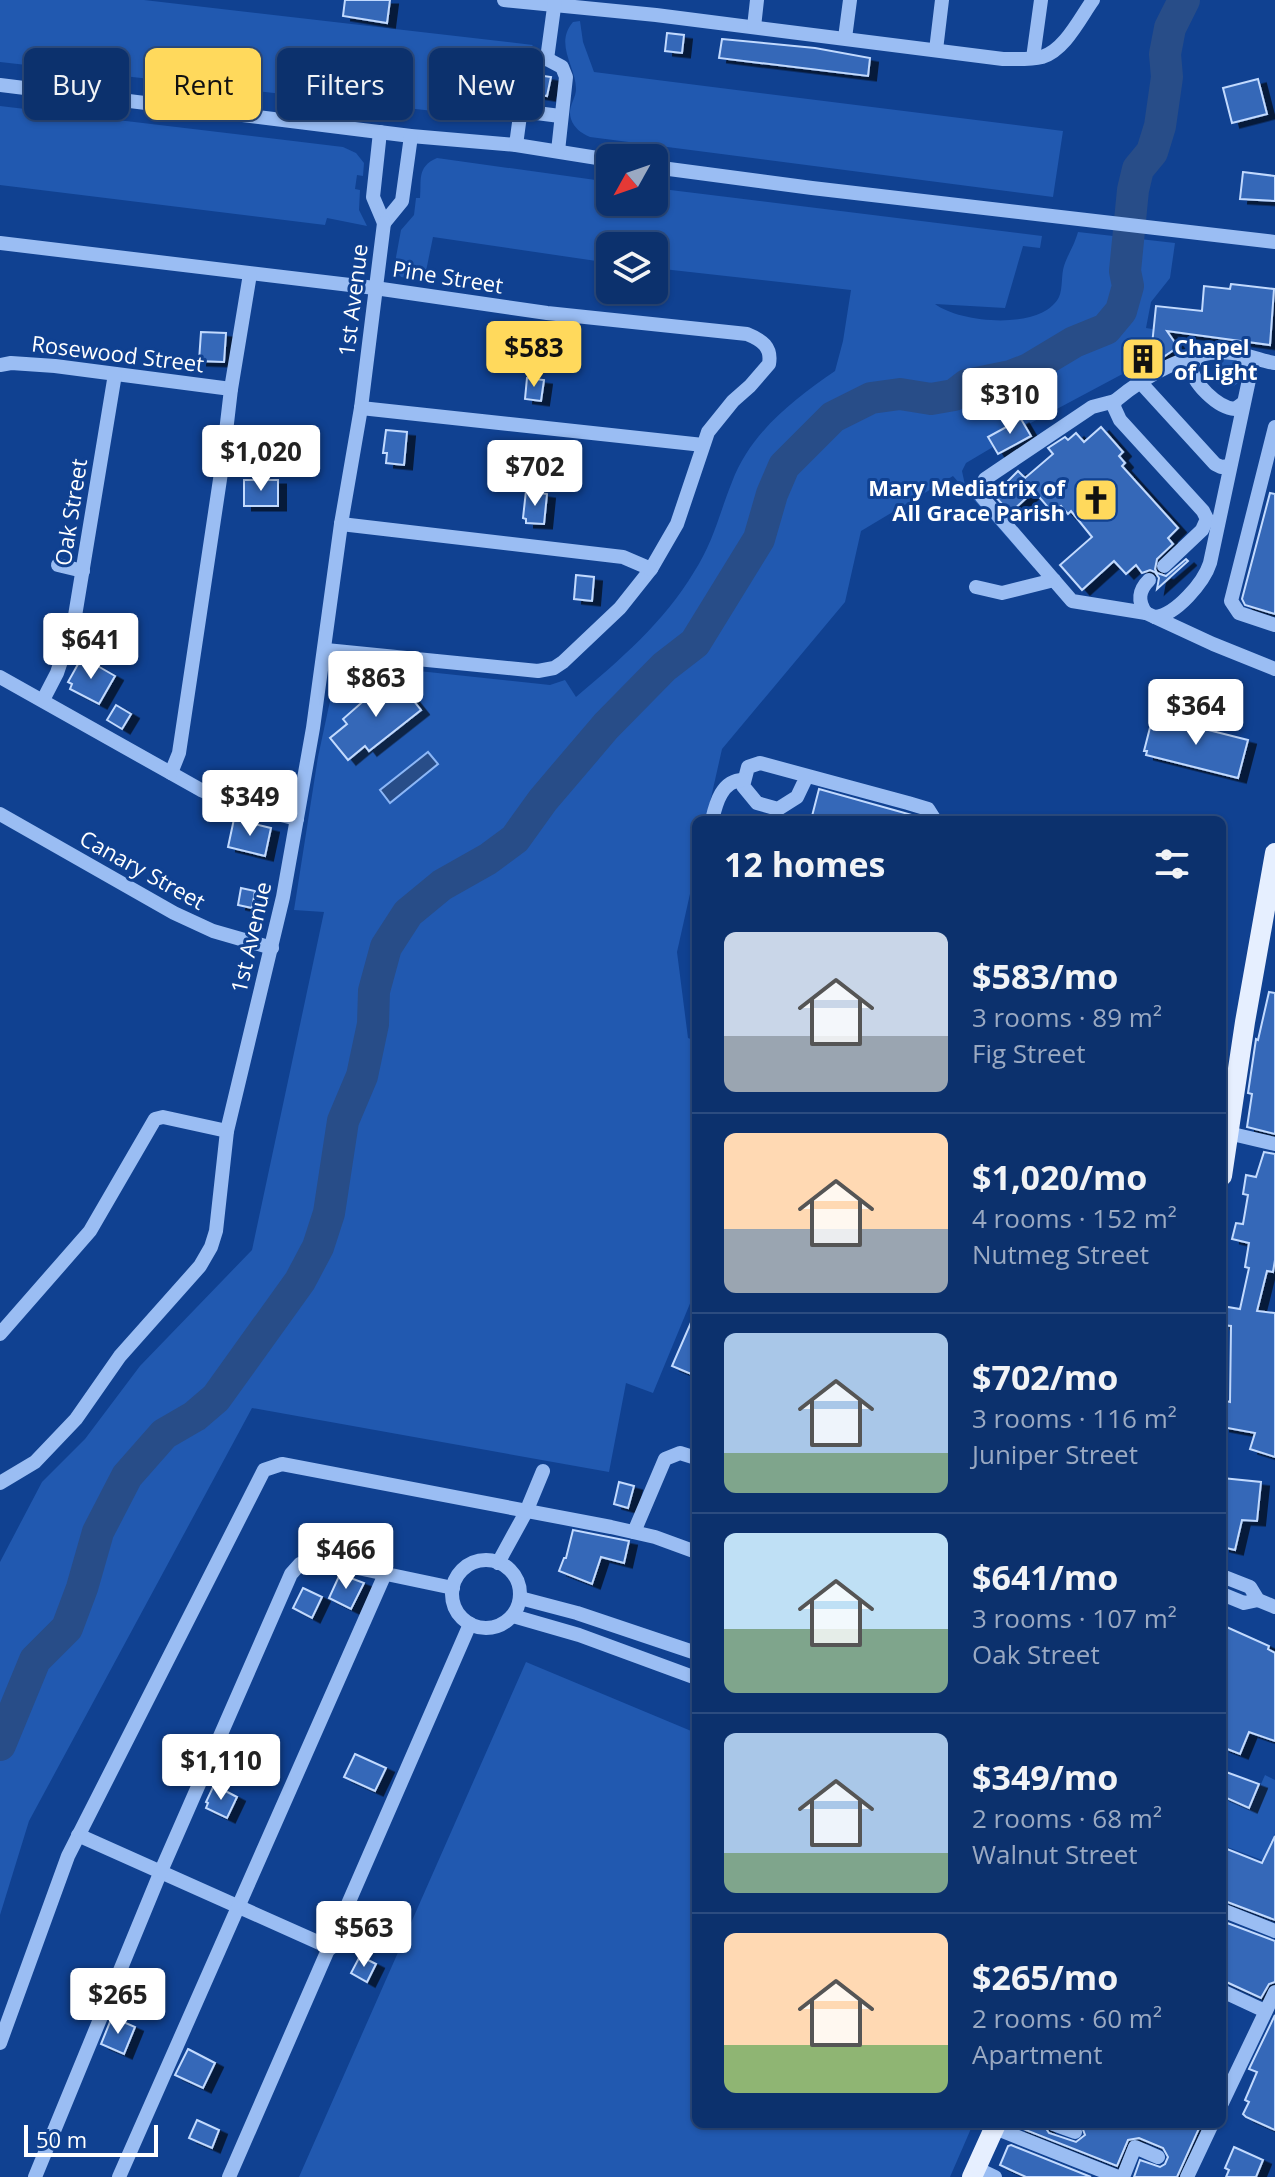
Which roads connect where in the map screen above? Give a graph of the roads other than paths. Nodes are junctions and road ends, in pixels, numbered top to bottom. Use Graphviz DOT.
graph roads {
  1 [pos="504,0"];
  2 [pos="757,0"];
  3 [pos="850,0"];
  4 [pos="942,0"];
  5 [pos="1041,0"];
  6 [pos="1093,0"];
  7 [pos="554,3"];
  8 [pos="657,7"];
  9 [pos="754,27"];
  10 [pos="845,38"];
  11 [pos="936,50"];
  12 [pos="1033,58"];
  13 [pos="543,59"];
  14 [pos="547,59"];
  15 [pos="0,85"];
  16 [pos="543,114"];
  17 [pos="560,116"];
  18 [pos="520,120"];
  19 [pos="380,132"];
  20 [pos="411,136"];
  21 [pos="516,145"];
  22 [pos="558,151"];
  23 [pos="596,158"];
  24 [pos="668,169"];
  25 [pos="384,223"];
  26 [pos="1275,242"];
  27 [pos="0,243"];
  28 [pos="250,274"];
  29 [pos="375,288"];
  30 [pos="1240,354"];
  31 [pos="1198,357"];
  32 [pos="1275,363"];
  33 [pos="0,365"];
  34 [pos="115,374"];
  35 [pos="1141,383"];
  36 [pos="231,389"];
  37 [pos="1115,401"];
  38 [pos="1242,404"];
  39 [pos="361,408"];
  40 [pos="1275,427"];
  41 [pos="703,445"];
  42 [pos="1230,466"];
  43 [pos="1203,511"];
  44 [pos="1219,517"];
  45 [pos="341,524"];
  46 [pos="1182,551"];
  47 [pos="58,565"];
  48 [pos="1164,566"];
  49 [pos="651,569"];
  50 [pos="83,571"];
  51 [pos="1207,571"];
  52 [pos="1054,580"];
  53 [pos="1149,580"];
  54 [pos="976,587"];
  55 [pos="1151,615"];
  56 [pos="1275,625"];
  57 [pos="326,650"];
  58 [pos="1275,669"];
  59 [pos="0,677"];
  60 [pos="43,700"];
  61 [pos="171,773"];
  62 [pos="807,776"];
  63 [pos="743,780"];
  64 [pos="0,814"];
  65 [pos="713,816"];
  66 [pos="932,816"];
  67 [pos="297,819"];
  68 [pos="1275,853"];
  69 [pos="272,948"];
  70 [pos="227,1131"];
  71 [pos="1226,1141"];
  72 [pos="1275,1144"];
  73 [pos="1226,1147"];
  74 [pos="5,1317"];
  75 [pos="0,1334"];
  76 [pos="692,1457"];
  77 [pos="543,1471"];
  78 [pos="0,1483"];
  79 [pos="526,1512"];
  80 [pos="634,1532"];
  81 [pos="692,1551"];
  82 [pos="498,1563"];
  83 [pos="385,1574"];
  84 [pos="1226,1578"];
  85 [pos="453,1588"];
  86 [pos="1226,1596"];
  87 [pos="520,1598"];
  88 [pos="1258,1600"];
  89 [pos="1275,1607"];
  90 [pos="513,1616"];
  91 [pos="470,1624"];
  92 [pos="692,1652"];
  93 [pos="692,1677"];
  94 [pos="78,1835"];
  95 [pos="161,1871"];
  96 [pos="239,1906"];
  97 [pos="1226,1912"];
  98 [pos="1275,1931"];
  99 [pos="331,1948"];
  100 [pos="1275,1992"];
  101 [pos="1226,1993"];
  102 [pos="1268,2017"];
  103 [pos="0,2043"];
  104 [pos="1226,2096"];
  105 [pos="995,2128"];
  106 [pos="1001,2128"];
  107 [pos="1064,2128"];
  108 [pos="1210,2128"];
  109 [pos="1075,2132"];
  110 [pos="1158,2157"];
  111 [pos="981,2174"];
  112 [pos="35,2177"];
  113 [pos="119,2177"];
  114 [pos="229,2177"];
  115 [pos="1120,2177"];
  116 [pos="1187,2177"];
  1 -- 7 [label="street"];
  2 -- 9 [label="street"];
  3 -- 10 [label="street"];
  4 -- 11 [label="street"];
  5 -- 12 [label="street"];
  6 -- 12 [label="street"];
  7 -- 8 [label="street"];
  7 -- 14 [label="street"];
  8 -- 9 [label="street"];
  9 -- 10 [label="street"];
  10 -- 11 [label="street"];
  11 -- 12 [label="street"];
  13 -- 14 [label="street"];
  14 -- 17 [label="street"];
  15 -- 19 [label="street"];
  16 -- 17 [label="street"];
  17 -- 22 [label="street"];
  18 -- 21 [label="street"];
  19 -- 20 [label="street"];
  19 -- 25 [label="street"];
  20 -- 21 [label="street"];
  20 -- 25 [label="street"];
  21 -- 22 [label="street"];
  22 -- 23 [label="street"];
  24 -- 26 [label="street"];
  25 -- 29 [label="street, 1st Avenue"];
  27 -- 28 [label="street, Pine Street"];
  28 -- 29 [label="street, Pine Street"];
  28 -- 36 [label="street"];
  29 -- 39 [label="street, 1st Avenue"];
  29 -- 41 [label="street, Pine Street"];
  30 -- 31 [label="street"];
  30 -- 32 [label="street"];
  30 -- 38 [label="street"];
  31 -- 35 [label="street"];
  31 -- 38 [label="street"];
  33 -- 34 [label="street, Rosewood Street"];
  34 -- 36 [label="street, Rosewood Street"];
  34 -- 50 [label="street, Oak Street"];
  35 -- 37 [label="street"];
  35 -- 42 [label="street"];
  36 -- 61 [label="street"];
  37 -- 43 [label="street"];
  37 -- 52 [label="street"];
  38 -- 42 [label="street"];
  39 -- 41 [label="street"];
  39 -- 45 [label="street, 1st Avenue"];
  40 -- 56 [label="street"];
  41 -- 49 [label="street"];
  42 -- 44 [label="street"];
  43 -- 44 [label="street"];
  43 -- 46 [label="street"];
  44 -- 51 [label="street"];
  45 -- 49 [label="street"];
  45 -- 57 [label="street, 1st Avenue"];
  46 -- 48 [label="street"];
  46 -- 51 [label="street"];
  47 -- 50 [label="street"];
  49 -- 57 [label="street"];
  50 -- 60 [label="street, Oak Street"];
  51 -- 55 [label="street"];
  52 -- 54 [label="street"];
  52 -- 55 [label="street"];
  53 -- 55 [label="street"];
  55 -- 58 [label="street"];
  57 -- 67 [label="street, 1st Avenue"];
  59 -- 60 [label="street"];
  60 -- 61 [label="street"];
  61 -- 67 [label="street"];
  62 -- 63 [label="street"];
  62 -- 63 [label="street"];
  62 -- 66 [label="street"];
  63 -- 65 [label="street"];
  64 -- 69 [label="street, Canary Street"];
  67 -- 69 [label="street, 1st Avenue"];
  68 -- 71 [label="main road"];
  69 -- 70 [label="street, 1st Avenue"];
  70 -- 74 [label="street"];
  70 -- 78 [label="street, 1st Avenue"];
  72 -- 73 [label="street"];
  74 -- 75 [label="street"];
  76 -- 80 [label="street"];
  77 -- 79 [label="street"];
  79 -- 80 [label="street"];
  79 -- 82 [label="street"];
  79 -- 94 [label="street"];
  80 -- 81 [label="street"];
  82 -- 85 [label="street"];
  82 -- 87 [label="street"];
  83 -- 85 [label="street"];
  83 -- 95 [label="street"];
  83 -- 96 [label="street"];
  84 -- 88 [label="street"];
  85 -- 91 [label="street"];
  86 -- 88 [label="street"];
  87 -- 90 [label="street"];
  87 -- 92 [label="street"];
  88 -- 89 [label="street"];
  90 -- 91 [label="street"];
  90 -- 93 [label="street"];
  91 -- 99 [label="street"];
  94 -- 95 [label="street"];
  94 -- 103 [label="street"];
  95 -- 96 [label="street"];
  95 -- 112 [label="street"];
  96 -- 99 [label="street"];
  96 -- 113 [label="street"];
  97 -- 98 [label="street"];
  99 -- 114 [label="street"];
  100 -- 102 [label="street"];
  101 -- 102 [label="street"];
  102 -- 104 [label="street"];
  105 -- 111 [label="main road"];
  106 -- 115 [label="street"];
  107 -- 109 [label="street"];
  108 -- 116 [label="street"];
  110 -- 115 [label="street"];
}
